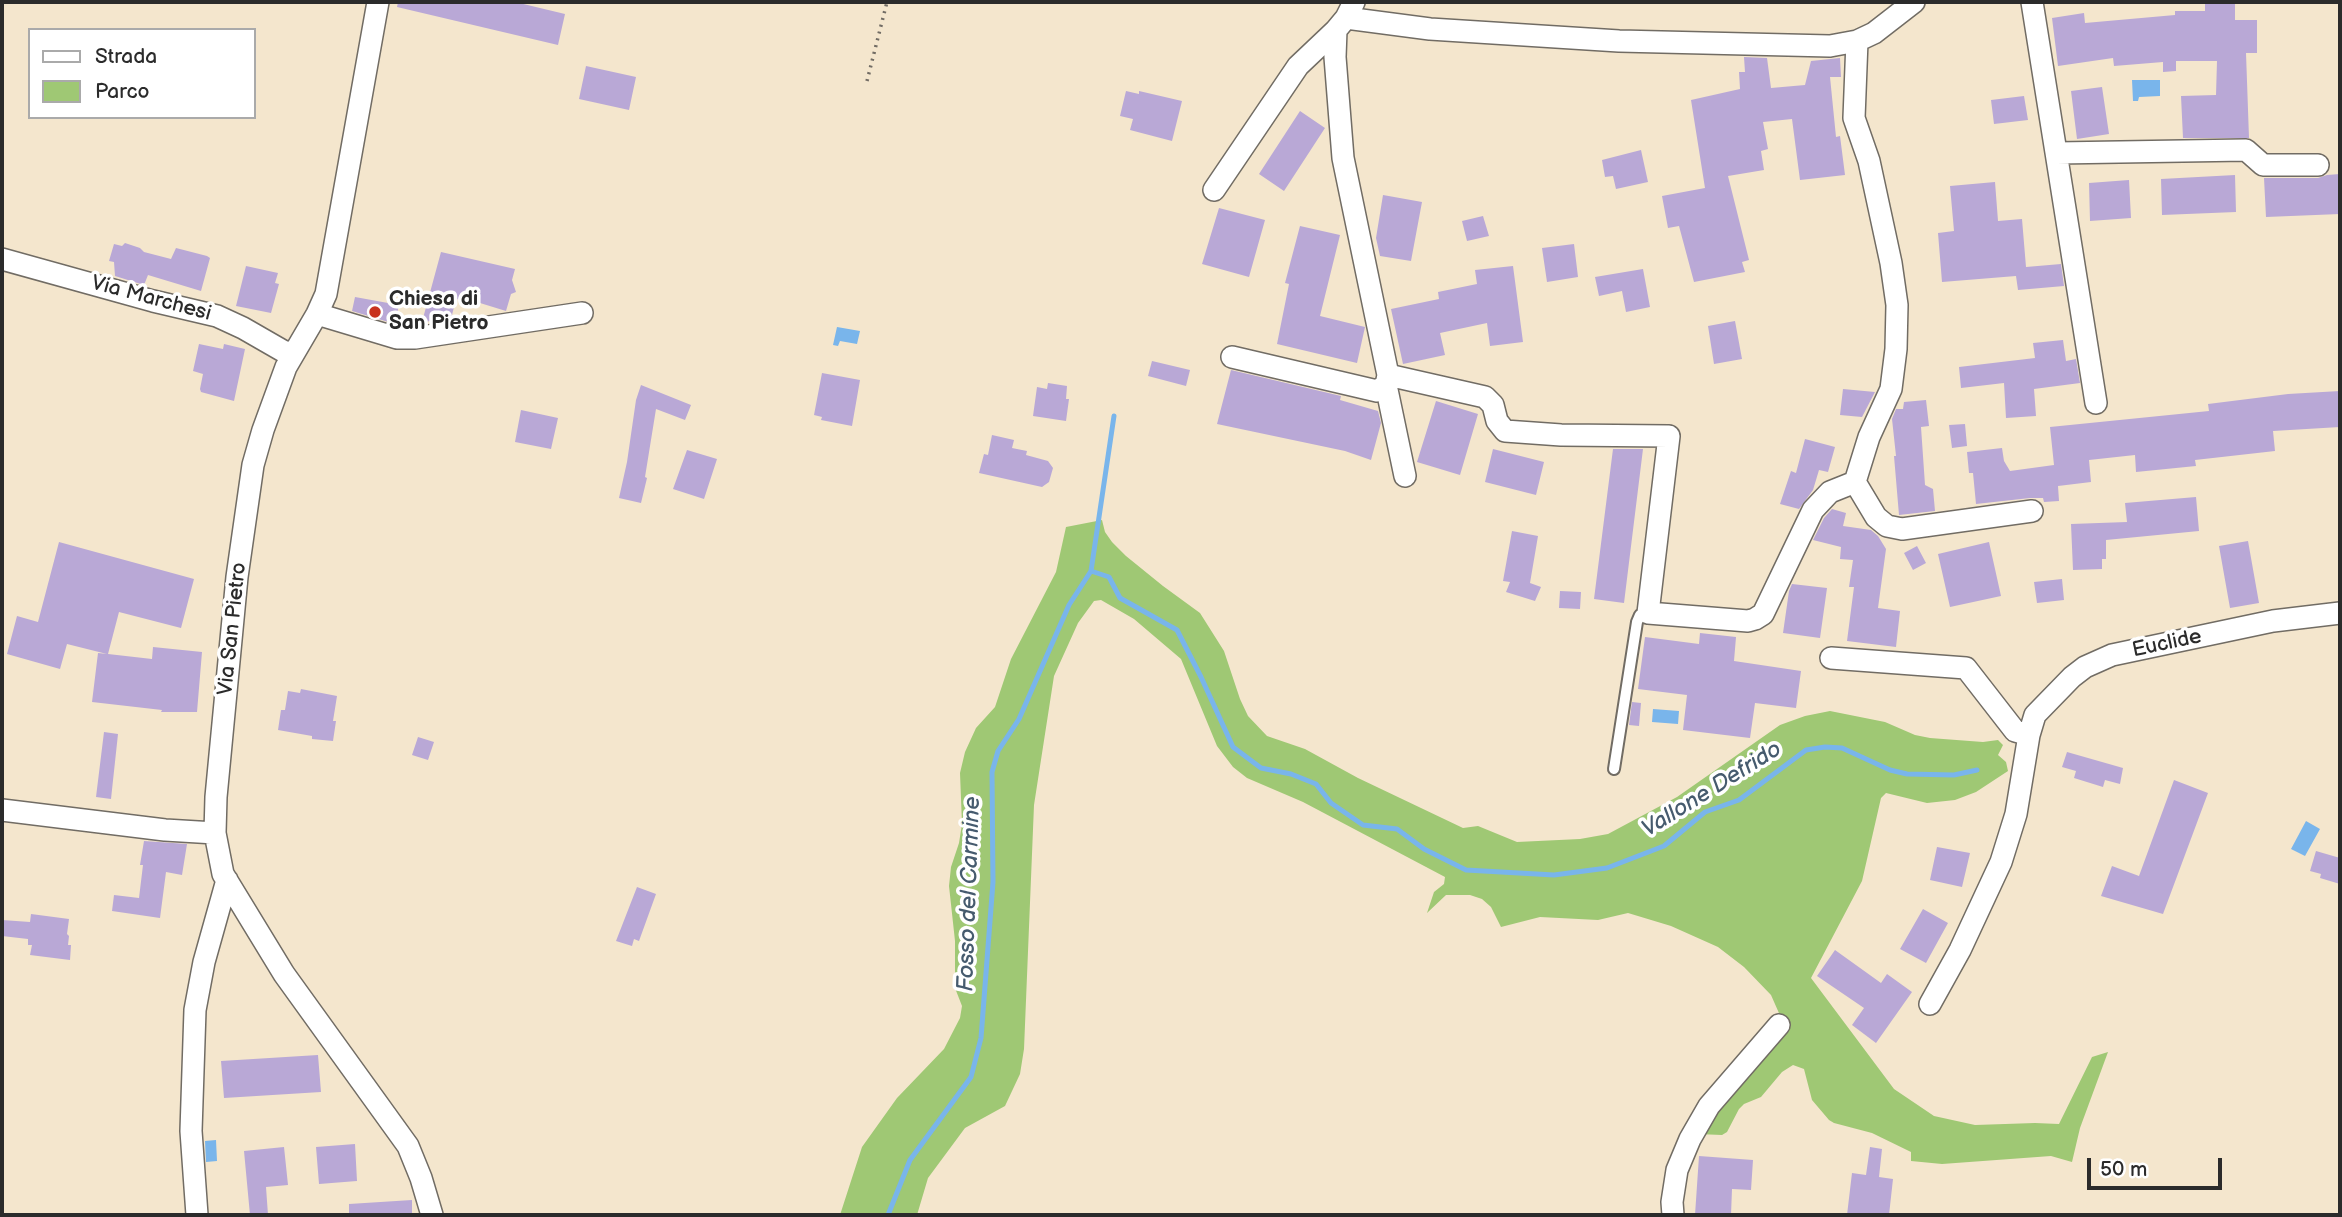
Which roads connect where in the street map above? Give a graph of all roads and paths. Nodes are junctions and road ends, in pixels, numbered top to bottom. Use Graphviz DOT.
graph roads {
  1 [pos="378,2"];
  2 [pos="887,2"];
  3 [pos="1914,2"];
  4 [pos="2032,2"];
  5 [pos="1345,17"];
  6 [pos="1857,41"];
  7 [pos="867,81"];
  8 [pos="2057,153"];
  9 [pos="2318,164"];
  10 [pos="1214,190"];
  11 [pos="2,259"];
  12 [pos="582,313"];
  13 [pos="317,314"];
  14 [pos="293,354"];
  15 [pos="1232,357"];
  16 [pos="1387,380"];
  17 [pos="2096,403"];
  18 [pos="1405,476"];
  19 [pos="1855,482"];
  20 [pos="2032,511"];
  21 [pos="2340,613"];
  22 [pos="1648,614"];
  23 [pos="1831,658"];
  24 [pos="2029,735"];
  25 [pos="1614,769"];
  26 [pos="2,810"];
  27 [pos="215,833"];
  28 [pos="227,880"];
  29 [pos="1930,1004"];
  30 [pos="1779,1026"];
  31 [pos="197,1215"];
  32 [pos="432,1215"];
  33 [pos="1673,1215"];
  1 -- 13 [label="street, Via San Pietro"];
  2 -- 7 [label="path"];
  3 -- 6 [label="street"];
  4 -- 8 [label="street"];
  5 -- 6 [label="street"];
  5 -- 10 [label="street"];
  5 -- 16 [label="street"];
  6 -- 19 [label="street"];
  8 -- 9 [label="street"];
  8 -- 17 [label="street"];
  11 -- 14 [label="street, Via Marchesi"];
  12 -- 13 [label="street"];
  13 -- 14 [label="street, Via San Pietro"];
  14 -- 27 [label="street, Via San Pietro"];
  15 -- 16 [label="street"];
  16 -- 18 [label="street"];
  16 -- 22 [label="street"];
  19 -- 20 [label="street"];
  19 -- 22 [label="street"];
  21 -- 24 [label="street, Euclide"];
  22 -- 25 [label="lane"];
  23 -- 24 [label="street"];
  24 -- 29 [label="street, Euclide"];
  26 -- 27 [label="street"];
  27 -- 28 [label="street, Via San Pietro"];
  28 -- 31 [label="street"];
  28 -- 32 [label="street, Via San Pietro"];
  30 -- 33 [label="street"];
}
